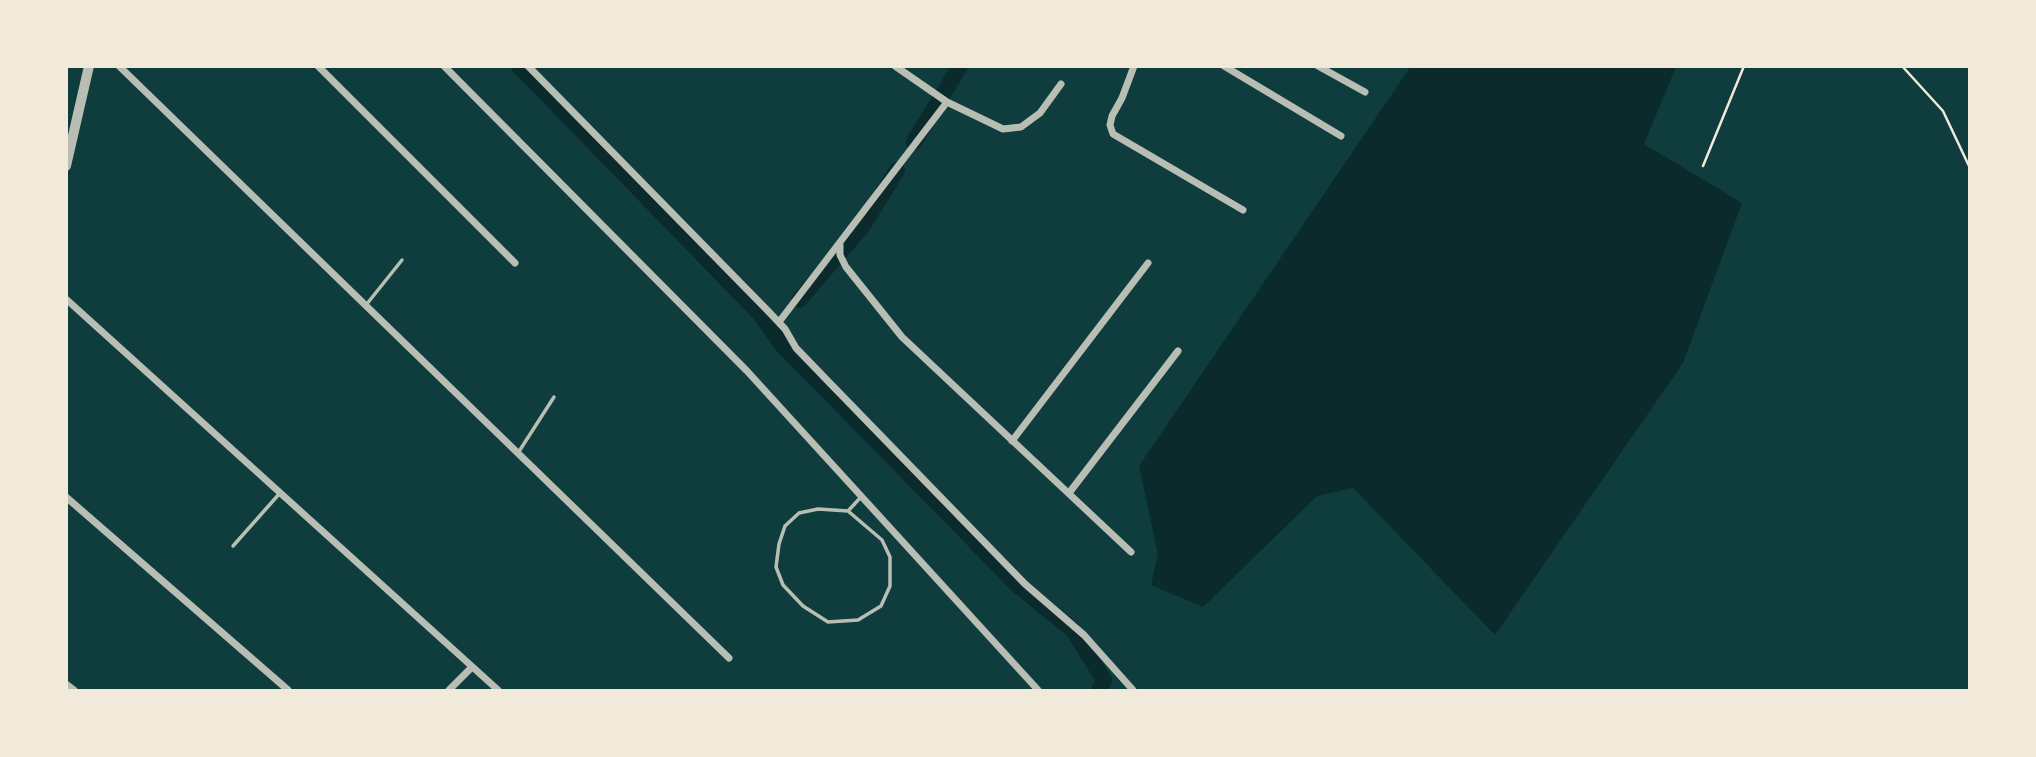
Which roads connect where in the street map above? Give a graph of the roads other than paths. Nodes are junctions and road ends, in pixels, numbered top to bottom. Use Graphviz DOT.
graph roads {
  1 [pos="89,66"];
  2 [pos="119,66"];
  3 [pos="318,66"];
  4 [pos="444,66"];
  5 [pos="528,66"];
  6 [pos="895,66"];
  7 [pos="1133,66"];
  8 [pos="1224,66"];
  9 [pos="1318,66"];
  10 [pos="1061,85"];
  11 [pos="1365,92"];
  12 [pos="947,102"];
  13 [pos="1341,135"];
  14 [pos="66,166"];
  15 [pos="1243,210"];
  16 [pos="840,245"];
  17 [pos="402,260"];
  18 [pos="515,263"];
  19 [pos="1148,263"];
  20 [pos="66,299"];
  21 [pos="366,306"];
  22 [pos="779,322"];
  23 [pos="1178,351"];
  24 [pos="554,397"];
  25 [pos="1012,440"];
  26 [pos="518,453"];
  27 [pos="280,493"];
  28 [pos="1069,493"];
  29 [pos="66,496"];
  30 [pos="861,496"];
  31 [pos="848,511"];
  32 [pos="233,547"];
  33 [pos="1132,552"];
  34 [pos="729,658"];
  35 [pos="472,667"];
  36 [pos="66,684"];
  37 [pos="1038,690"];
  38 [pos="74,691"];
  39 [pos="288,691"];
  40 [pos="449,691"];
  41 [pos="498,691"];
  42 [pos="1133,691"];
  1 -- 14 [label="street"];
  2 -- 21 [label="street"];
  3 -- 18 [label="street"];
  4 -- 30 [label="street"];
  5 -- 22 [label="street"];
  6 -- 12 [label="street"];
  7 -- 15 [label="street"];
  8 -- 13 [label="street"];
  9 -- 11 [label="street"];
  10 -- 12 [label="street"];
  12 -- 16 [label="street"];
  16 -- 22 [label="street"];
  16 -- 25 [label="street"];
  17 -- 21 [label="lane"];
  19 -- 25 [label="street"];
  20 -- 27 [label="street"];
  21 -- 26 [label="street"];
  22 -- 42 [label="street"];
  23 -- 28 [label="street"];
  24 -- 26 [label="lane"];
  25 -- 28 [label="street"];
  26 -- 34 [label="street"];
  27 -- 32 [label="lane"];
  27 -- 35 [label="street"];
  28 -- 33 [label="street"];
  29 -- 39 [label="street"];
  30 -- 31 [label="lane"];
  30 -- 37 [label="street"];
  31 -- 31 [label="lane"];
  35 -- 40 [label="street"];
  35 -- 41 [label="street"];
  36 -- 38 [label="street"];
}
